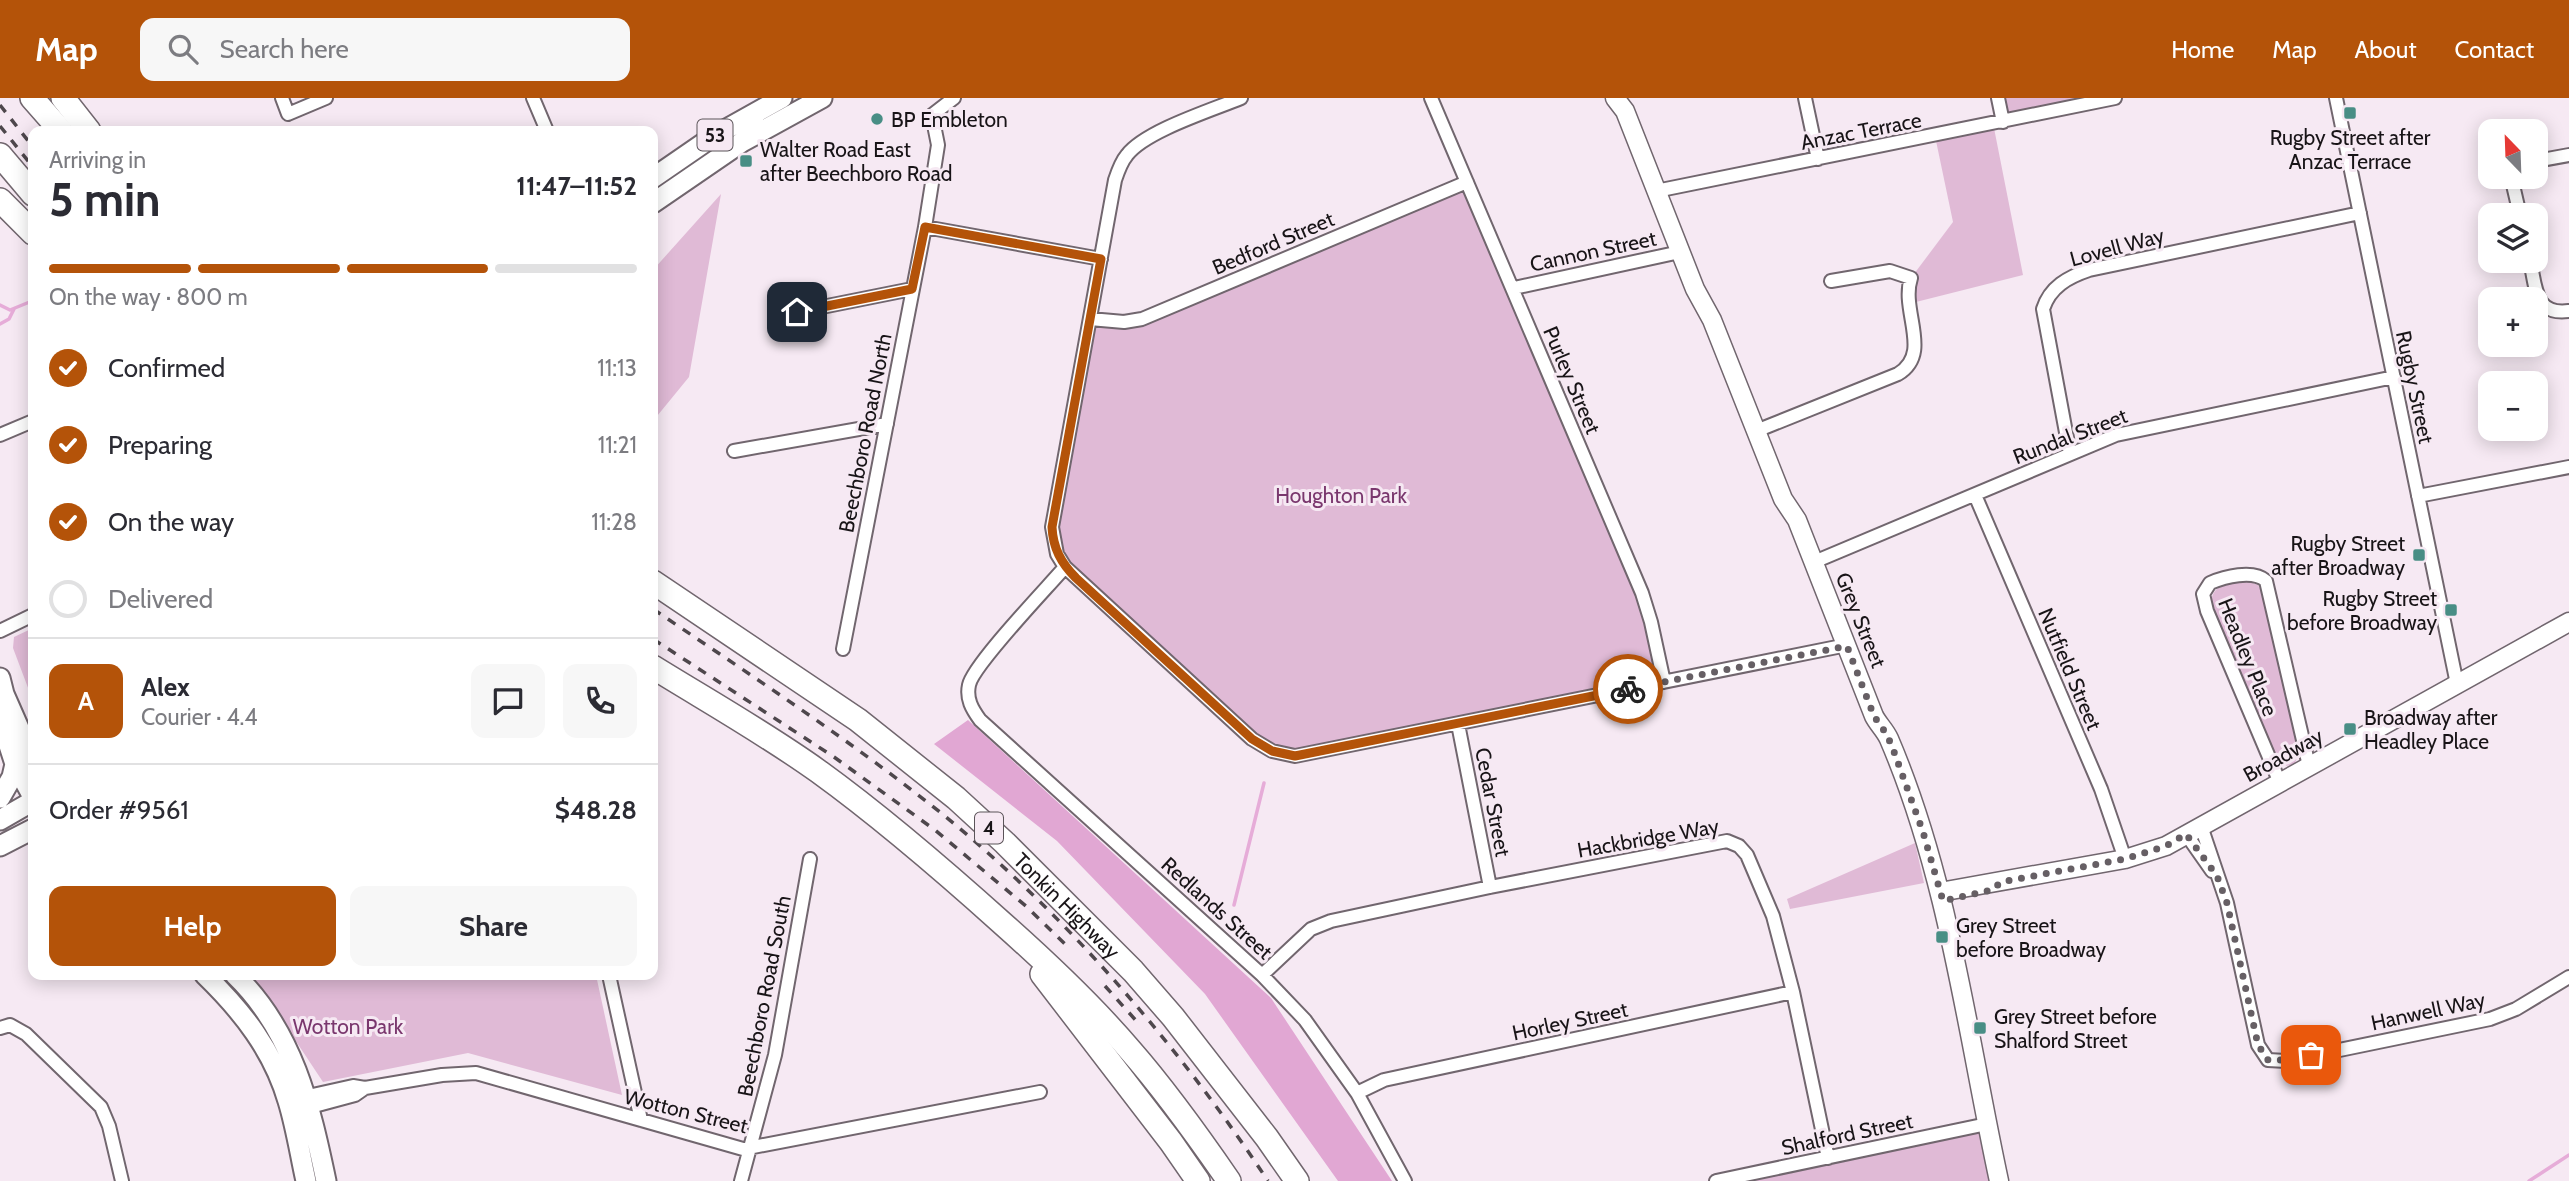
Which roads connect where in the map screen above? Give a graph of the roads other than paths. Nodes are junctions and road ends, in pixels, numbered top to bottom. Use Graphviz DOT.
graph roads {
  1 [pos="32,98"];
  2 [pos="63,98"];
  3 [pos="282,98"];
  4 [pos="326,98"];
  5 [pos="533,98"];
  6 [pos="782,98"];
  7 [pos="822,98"];
  8 [pos="1241,98"];
  9 [pos="1431,98"];
  10 [pos="1615,98"];
  11 [pos="1805,98"];
  12 [pos="1998,98"];
  13 [pos="2115,98"];
  14 [pos="2336,98"];
  15 [pos="947,101"];
  16 [pos="2003,121"];
  17 [pos="57,126"];
  18 [pos="85,126"];
  19 [pos="545,126"];
  20 [pos="0,155"];
  21 [pos="2569,155"];
  22 [pos="1818,159"];
  23 [pos="2548,159"];
  24 [pos="658,175"];
  25 [pos="1467,182"];
  26 [pos="28,188"];
  27 [pos="1656,191"];
  28 [pos="0,200"];
  29 [pos="658,201"];
  30 [pos="2360,213"];
  31 [pos="925,227"];
  32 [pos="28,228"];
  33 [pos="1680,252"];
  34 [pos="1101,259"];
  35 [pos="2533,273"];
  36 [pos="1831,281"];
  37 [pos="1514,288"];
  38 [pos="912,289"];
  39 [pos="797,312"];
  40 [pos="2569,312"];
  41 [pos="1090,319"];
  42 [pos="2393,377"];
  43 [pos="28,423"];
  44 [pos="887,424"];
  45 [pos="1756,431"];
  46 [pos="0,435"];
  47 [pos="734,451"];
  48 [pos="2070,454"];
  49 [pos="2569,467"];
  50 [pos="1975,495"];
  51 [pos="2418,496"];
  52 [pos="1814,562"];
  53 [pos="1065,567"];
  54 [pos="658,585"];
  55 [pos="28,617"];
  56 [pos="2569,622"];
  57 [pos="0,631"];
  58 [pos="1847,646"];
  59 [pos="843,649"];
  60 [pos="658,670"];
  61 [pos="1664,682"];
  62 [pos="2457,684"];
  63 [pos="2,686"];
  64 [pos="13,715"];
  65 [pos="1458,724"];
  66 [pos="28,731"];
  67 [pos="24,762"];
  68 [pos="2309,766"];
  69 [pos="2280,783"];
  70 [pos="0,798"];
  71 [pos="28,802"];
  72 [pos="0,820"];
  73 [pos="2194,830"];
  74 [pos="810,859"];
  75 [pos="2125,859"];
  76 [pos="1490,887"];
  77 [pos="1942,897"];
  78 [pos="1003,923"];
  79 [pos="1262,975"];
  80 [pos="2569,977"];
  81 [pos="212,980"];
  82 [pos="239,980"];
  83 [pos="610,980"];
  84 [pos="1793,992"];
  85 [pos="0,1028"];
  86 [pos="1040,1092"];
  87 [pos="1357,1093"];
  88 [pos="296,1100"];
  89 [pos="641,1120"];
  90 [pos="1987,1124"];
  91 [pos="1267,1138"];
  92 [pos="750,1148"];
  93 [pos="1828,1158"];
  94 [pos="122,1181"];
  95 [pos="306,1181"];
  96 [pos="326,1181"];
  97 [pos="741,1181"];
  98 [pos="1198,1181"];
  99 [pos="1229,1181"];
  100 [pos="1297,1181"];
  101 [pos="1310,1181"];
  102 [pos="1405,1181"];
  103 [pos="1716,1181"];
  104 [pos="1999,1181"];
  1 -- 17 [label="highway"];
  2 -- 18 [label="highway"];
  3 -- 4 [label="street"];
  5 -- 19 [label="street"];
  6 -- 24 [label="main road, 53"];
  7 -- 29 [label="main road, 53"];
  8 -- 34 [label="street"];
  9 -- 25 [label="street, Purley Street"];
  10 -- 27 [label="street, Grey Street"];
  11 -- 22 [label="street"];
  12 -- 16 [label="street"];
  13 -- 16 [label="street, Anzac Terrace"];
  14 -- 30 [label="street, Rugby Street"];
  15 -- 31 [label="street, Beechboro Road North"];
  16 -- 22 [label="street, Anzac Terrace"];
  20 -- 26 [label="highway"];
  21 -- 23 [label="street"];
  22 -- 27 [label="street, Anzac Terrace"];
  25 -- 37 [label="street, Purley Street"];
  25 -- 41 [label="street, Bedford Street"];
  27 -- 33 [label="street, Grey Street"];
  28 -- 32 [label="highway"];
  30 -- 42 [label="street, Rugby Street"];
  30 -- 48 [label="street, Lovell Way"];
  31 -- 34 [label="street"];
  31 -- 38 [label="street, Beechboro Road North"];
  33 -- 37 [label="street, Cannon Street"];
  33 -- 45 [label="street, Grey Street"];
  34 -- 41 [label="street"];
  35 -- 40 [label="street"];
  36 -- 45 [label="street"];
  37 -- 61 [label="street, Purley Street"];
  38 -- 39 [label="street"];
  38 -- 44 [label="street, Beechboro Road North"];
  41 -- 53 [label="street"];
  42 -- 48 [label="street, Rundal Street"];
  42 -- 51 [label="street, Rugby Street"];
  43 -- 46 [label="street"];
  44 -- 47 [label="street"];
  44 -- 59 [label="street, Beechboro Road North"];
  45 -- 52 [label="street, Grey Street"];
  48 -- 50 [label="street, Rundal Street"];
  49 -- 51 [label="street"];
  50 -- 52 [label="street, Rundal Street"];
  50 -- 75 [label="street, Nutfield Street"];
  51 -- 62 [label="street, Rugby Street"];
  52 -- 58 [label="street, Grey Street"];
  53 -- 65 [label="street"];
  53 -- 79 [label="street, Redlands Street"];
  54 -- 91 [label="highway, Tonkin Highway / 4"];
  55 -- 57 [label="street"];
  56 -- 62 [label="street, Broadway"];
  58 -- 61 [label="street"];
  58 -- 77 [label="street, Grey Street"];
  60 -- 78 [label="highway"];
  61 -- 65 [label="street"];
  62 -- 68 [label="street, Broadway"];
  63 -- 64 [label="main road"];
  63 -- 67 [label="main road"];
  64 -- 66 [label="main road"];
  64 -- 67 [label="main road"];
  65 -- 76 [label="street, Cedar Street"];
  67 -- 70 [label="main road"];
  68 -- 69 [label="street, Broadway"];
  68 -- 69 [label="street, Headley Place"];
  69 -- 73 [label="street, Broadway"];
  71 -- 72 [label="main road"];
  73 -- 75 [label="street, Broadway"];
  73 -- 80 [label="street, Hanwell Way"];
  74 -- 92 [label="street, Beechboro Road South"];
  75 -- 77 [label="street, Broadway"];
  76 -- 79 [label="street, Hackbridge Way"];
  76 -- 84 [label="street, Hackbridge Way"];
  77 -- 90 [label="street, Grey Street"];
  78 -- 98 [label="highway"];
  78 -- 99 [label="highway"];
  79 -- 87 [label="street, Redlands Street"];
  81 -- 88 [label="main road"];
  82 -- 88 [label="main road"];
  83 -- 89 [label="street"];
  84 -- 87 [label="street, Horley Street"];
  84 -- 93 [label="street, Hackbridge Way"];
  85 -- 94 [label="street"];
  86 -- 92 [label="street, Wotton Street"];
  87 -- 102 [label="street, Redlands Street"];
  88 -- 89 [label="street, Wotton Street"];
  88 -- 95 [label="main road"];
  88 -- 96 [label="main road"];
  89 -- 92 [label="street, Wotton Street"];
  90 -- 93 [label="street, Shalford Street"];
  90 -- 104 [label="street, Grey Street"];
  91 -- 100 [label="highway, Tonkin Highway / 4"];
  91 -- 101 [label="highway"];
  92 -- 97 [label="street, Beechboro Road South"];
  93 -- 103 [label="street, Shalford Street"];
}
